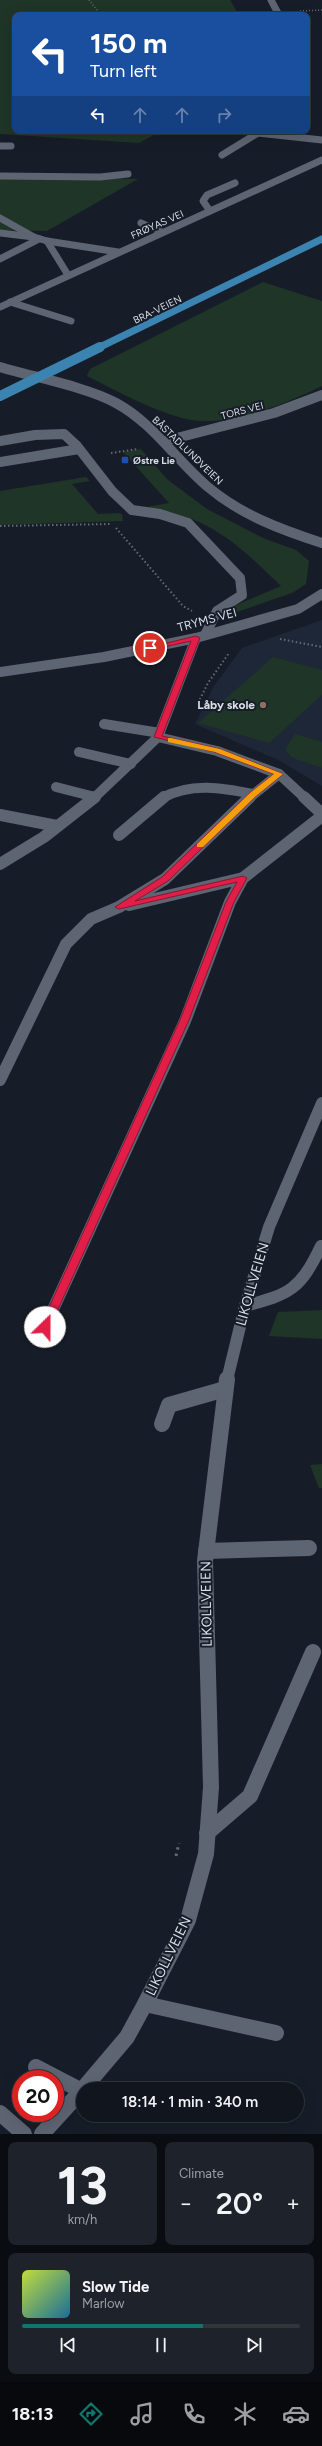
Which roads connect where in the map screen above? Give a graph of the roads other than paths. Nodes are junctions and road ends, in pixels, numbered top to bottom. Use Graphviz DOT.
graph roads {
  1 [pos="271,0"];
  2 [pos="277,12"];
  3 [pos="256,134"];
  4 [pos="275,134"];
  5 [pos="322,140"];
  6 [pos="0,146"];
  7 [pos="11,146"];
  8 [pos="222,155"];
  9 [pos="322,160"];
  10 [pos="128,174"];
  11 [pos="0,176"];
  12 [pos="235,183"];
  13 [pos="210,211"];
  14 [pos="0,218"];
  15 [pos="141,223"];
  16 [pos="162,232"];
  17 [pos="1,234"];
  18 [pos="40,239"];
  19 [pos="322,239"];
  20 [pos="118,252"];
  21 [pos="0,259"];
  22 [pos="68,275"];
  23 [pos="10,302"];
  24 [pos="0,306"];
  25 [pos="71,322"];
  26 [pos="0,367"];
  27 [pos="39,378"];
  28 [pos="322,395"];
  29 [pos="0,396"];
  30 [pos="0,441"];
  31 [pos="165,441"];
  32 [pos="80,449"];
  33 [pos="0,462"];
  34 [pos="322,543"];
  35 [pos="322,594"];
  36 [pos="200,636"];
  37 [pos="0,672"];
  38 [pos="104,724"];
  39 [pos="159,735"];
  40 [pos="79,752"];
  41 [pos="131,764"];
  42 [pos="280,774"];
  43 [pos="56,787"];
  44 [pos="253,794"];
  45 [pos="95,797"];
  46 [pos="0,815"];
  47 [pos="322,815"];
  48 [pos="57,826"];
  49 [pos="119,835"];
  50 [pos="3,860"];
  51 [pos="243,878"];
  52 [pos="119,907"];
  53 [pos="0,1080"];
  54 [pos="322,1103"];
  55 [pos="321,1246"];
  56 [pos="245,1306"];
  57 [pos="45,1327"];
  58 [pos="225,1389"];
  59 [pos="162,1424"];
  60 [pos="310,1548"];
  61 [pos="206,1551"];
  62 [pos="313,1652"];
  63 [pos="207,1833"];
  64 [pos="145,2004"];
  65 [pos="276,2033"];
  66 [pos="36,2067"];
  67 [pos="90,2082"];
  68 [pos="76,2087"];
  69 [pos="76,2098"];
  70 [pos="0,2113"];
  71 [pos="24,2134"];
  72 [pos="42,2134"];
  1 -- 2 [label="street"];
  3 -- 8 [label="street"];
  4 -- 5 [label="street"];
  6 -- 7 [label="street"];
  9 -- 13 [label="street, FRØYAS VEI"];
  10 -- 11 [label="street"];
  12 -- 13 [label="street"];
  13 -- 16 [label="street, FRØYAS VEI"];
  14 -- 18 [label="street"];
  15 -- 16 [label="street"];
  16 -- 20 [label="street, FRØYAS VEI"];
  17 -- 18 [label="street"];
  18 -- 20 [label="street"];
  18 -- 21 [label="street"];
  18 -- 22 [label="street"];
  19 -- 27 [label="main road, BRA-VEIEN"];
  20 -- 22 [label="street, FRØYAS VEI"];
  22 -- 23 [label="street, FRØYAS VEI"];
  23 -- 24 [label="street, FRØYAS VEI"];
  23 -- 25 [label="street"];
  26 -- 27 [label="street, BÅSTADLUNDVEIEN"];
  27 -- 29 [label="main road, BRA-VEIEN"];
  27 -- 31 [label="street, BÅSTADLUNDVEIEN"];
  28 -- 31 [label="street, TORS VEI"];
  30 -- 32 [label="street"];
  31 -- 34 [label="street, BÅSTADLUNDVEIEN"];
  32 -- 33 [label="street"];
  32 -- 36 [label="street"];
  35 -- 36 [label="street, TRYMS VEI"];
  36 -- 37 [label="street, TRYMS VEI"];
  36 -- 39 [label="street"];
  38 -- 39 [label="street"];
  39 -- 41 [label="street"];
  39 -- 42 [label="street"];
  40 -- 41 [label="street"];
  41 -- 45 [label="street"];
  42 -- 44 [label="street"];
  42 -- 47 [label="street"];
  43 -- 45 [label="street"];
  44 -- 49 [label="street"];
  44 -- 52 [label="street"];
  45 -- 48 [label="street"];
  46 -- 48 [label="street"];
  47 -- 51 [label="street"];
  48 -- 50 [label="street"];
  51 -- 52 [label="street"];
  51 -- 57 [label="street"];
  52 -- 53 [label="street"];
  54 -- 56 [label="street, LIKOLLVEIEN"];
  55 -- 56 [label="street"];
  56 -- 58 [label="street, LIKOLLVEIEN"];
  58 -- 59 [label="street"];
  58 -- 61 [label="street, LIKOLLVEIEN"];
  60 -- 61 [label="street"];
  61 -- 63 [label="street, LIKOLLVEIEN"];
  62 -- 63 [label="street"];
  63 -- 64 [label="street, LIKOLLVEIEN"];
  64 -- 65 [label="street"];
  64 -- 67 [label="street, LIKOLLVEIEN"];
  66 -- 68 [label="street"];
  69 -- 72 [label="street, LIKOLLVEIEN"];
  70 -- 71 [label="street"];
}
